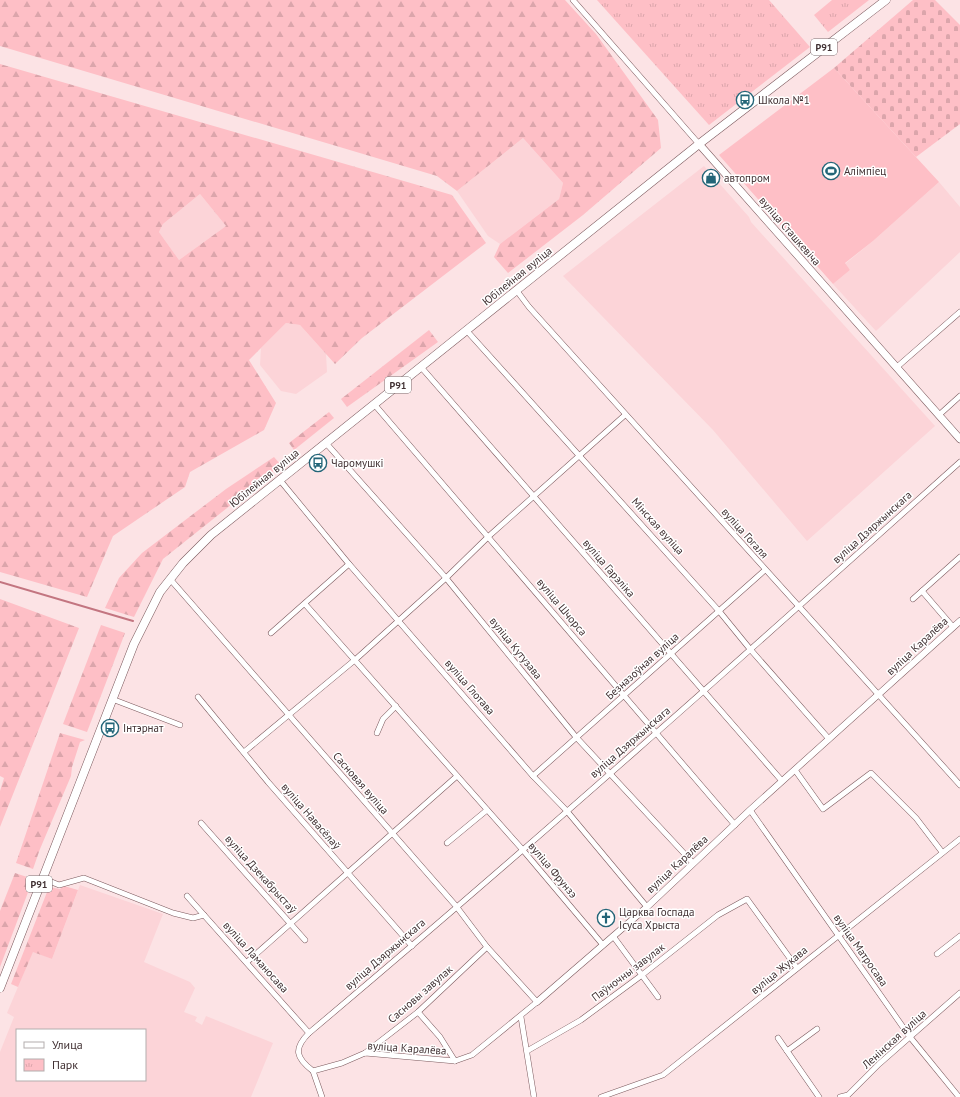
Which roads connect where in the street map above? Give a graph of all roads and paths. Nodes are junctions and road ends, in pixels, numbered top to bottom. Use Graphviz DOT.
graph roads {
  1 [pos="572,0"];
  2 [pos="886,0"];
  3 [pos="699,144"];
  4 [pos="517,291"];
  5 [pos="960,312"];
  6 [pos="467,331"];
  7 [pos="421,367"];
  8 [pos="897,367"];
  9 [pos="960,396"];
  10 [pos="374,404"];
  11 [pos="625,415"];
  12 [pos="939,415"];
  13 [pos="960,439"];
  14 [pos="326,442"];
  15 [pos="580,454"];
  16 [pos="960,462"];
  17 [pos="279,479"];
  18 [pos="534,496"];
  19 [pos="489,536"];
  20 [pos="960,556"];
  21 [pos="349,564"];
  22 [pos="765,570"];
  23 [pos="170,578"];
  24 [pos="446,578"];
  25 [pos="922,591"];
  26 [pos="913,599"];
  27 [pos="305,604"];
  28 [pos="798,607"];
  29 [pos="719,611"];
  30 [pos="398,619"];
  31 [pos="960,621"];
  32 [pos="953,627"];
  33 [pos="271,633"];
  34 [pos="750,649"];
  35 [pos="670,655"];
  36 [pos="356,659"];
  37 [pos="703,693"];
  38 [pos="879,695"];
  39 [pos="624,696"];
  40 [pos="198,698"];
  41 [pos="112,699"];
  42 [pos="396,706"];
  43 [pos="289,716"];
  44 [pos="180,725"];
  45 [pos="377,733"];
  46 [pos="657,733"];
  47 [pos="576,737"];
  48 [pos="828,739"];
  49 [pos="244,752"];
  50 [pos="795,770"];
  51 [pos="609,774"];
  52 [pos="457,776"];
  53 [pos="533,776"];
  54 [pos="782,781"];
  55 [pos="960,785"];
  56 [pos="487,810"];
  57 [pos="566,810"];
  58 [pos="750,810"];
  59 [pos="201,823"];
  60 [pos="735,825"];
  61 [pos="392,834"];
  62 [pos="960,839"];
  63 [pos="447,843"];
  64 [pos="522,849"];
  65 [pos="942,852"];
  66 [pos="693,863"];
  67 [pos="347,873"];
  68 [pos="42,878"];
  69 [pos="187,896"];
  70 [pos="456,906"];
  71 [pos="647,906"];
  72 [pos="204,915"];
  73 [pos="290,922"];
  74 [pos="613,936"];
  75 [pos="838,936"];
  76 [pos="960,936"];
  77 [pos="305,940"];
  78 [pos="603,945"];
  79 [pos="412,946"];
  80 [pos="487,947"];
  81 [pos="937,954"];
  82 [pos="247,962"];
  83 [pos="797,968"];
  84 [pos="642,975"];
  85 [pos="0,988"];
  86 [pos="960,993"];
  87 [pos="658,997"];
  88 [pos="537,1002"];
  89 [pos="418,1012"];
  90 [pos="521,1017"];
  91 [pos="817,1029"];
  92 [pos="309,1033"];
  93 [pos="910,1037"];
  94 [pos="778,1038"];
  95 [pos="527,1051"];
  96 [pos="787,1051"];
  97 [pos="365,1054"];
  98 [pos="455,1061"];
  99 [pos="314,1071"];
  100 [pos="322,1097"];
  101 [pos="534,1097"];
  102 [pos="601,1097"];
  103 [pos="819,1097"];
  104 [pos="840,1097"];
  105 [pos="959,1097"];
  1 -- 3 [label="street, вуліца Сташкевіча"];
  2 -- 3 [label="main road, Юбілейная вуліца / Р91"];
  3 -- 4 [label="main road, Юбілейная вуліца / Р91"];
  3 -- 8 [label="main road, вуліца Сташкевіча"];
  4 -- 6 [label="main road, Юбілейная вуліца / Р91"];
  4 -- 11 [label="street, вуліца Гогаля"];
  5 -- 8 [label="street"];
  6 -- 7 [label="main road, Юбілейная вуліца / Р91"];
  6 -- 15 [label="street, Мінская вуліца"];
  7 -- 10 [label="main road, Юбілейная вуліца / Р91"];
  7 -- 18 [label="street, вуліца Гарэліка"];
  8 -- 12 [label="main road, вуліца Сташкевіча"];
  9 -- 12 [label="street"];
  10 -- 14 [label="main road, Юбілейная вуліца / Р91"];
  10 -- 19 [label="street, вуліца Шчорса"];
  11 -- 15 [label="street"];
  11 -- 22 [label="street, вуліца Гогаля"];
  12 -- 13 [label="main road, вуліца Сташкевіча"];
  14 -- 17 [label="main road, Юбілейная вуліца / Р91"];
  14 -- 24 [label="street, вуліца Кутузава"];
  15 -- 18 [label="street"];
  15 -- 29 [label="street, Мінская вуліца"];
  16 -- 28 [label="street, вуліца Дзяржынскага"];
  17 -- 21 [label="street, вуліца Глотава"];
  17 -- 23 [label="main road, Юбілейная вуліца / Р91"];
  18 -- 19 [label="street"];
  18 -- 35 [label="street, вуліца Гарэліка"];
  19 -- 24 [label="street"];
  19 -- 39 [label="street, вуліца Шчорса"];
  20 -- 25 [label="street"];
  21 -- 27 [label="street"];
  21 -- 30 [label="street, вуліца Глотава"];
  22 -- 28 [label="street, вуліца Гогаля"];
  22 -- 29 [label="street, Безназоўная вуліца"];
  23 -- 41 [label="main road, Р91"];
  23 -- 43 [label="street, Сасновая вуліца"];
  24 -- 30 [label="street"];
  24 -- 47 [label="street, вуліца Кутузава"];
  25 -- 26 [label="street"];
  25 -- 32 [label="street"];
  27 -- 33 [label="street"];
  27 -- 36 [label="street, вуліца Фрунзэ"];
  28 -- 34 [label="street, вуліца Дзяржынскага"];
  28 -- 38 [label="street, вуліца Гогаля"];
  29 -- 34 [label="street, Мінская вуліца"];
  29 -- 35 [label="street, Безназоўная вуліца"];
  30 -- 36 [label="street"];
  30 -- 53 [label="street, вуліца Глотава"];
  31 -- 32 [label="street, вуліца Каралёва"];
  32 -- 38 [label="street, вуліца Каралёва"];
  34 -- 37 [label="street, вуліца Дзяржынскага"];
  34 -- 48 [label="street, Мінская вуліца"];
  35 -- 37 [label="street, вуліца Гарэліка"];
  35 -- 39 [label="street, Безназоўная вуліца"];
  36 -- 42 [label="street, вуліца Фрунзэ"];
  36 -- 43 [label="street"];
  37 -- 46 [label="street, вуліца Дзяржынскага"];
  37 -- 54 [label="street, вуліца Гарэліка"];
  38 -- 48 [label="street, вуліца Каралёва"];
  38 -- 55 [label="street, вуліца Гогаля"];
  39 -- 46 [label="street, вуліца Шчорса"];
  39 -- 47 [label="street, Безназоўная вуліца"];
  40 -- 49 [label="street, вуліца Навасёлаў"];
  41 -- 44 [label="street"];
  41 -- 68 [label="main road, Р91"];
  42 -- 45 [label="street"];
  42 -- 52 [label="street, вуліца Фрунзэ"];
  43 -- 49 [label="street"];
  43 -- 61 [label="street, Сасновая вуліца"];
  46 -- 51 [label="street, вуліца Дзяржынскага"];
  46 -- 60 [label="street, вуліца Шчорса"];
  47 -- 51 [label="street, вуліца Кутузава"];
  47 -- 53 [label="street, Безназоўная вуліца"];
  48 -- 50 [label="street, вуліца Каралёва"];
  49 -- 67 [label="street, вуліца Навасёлаў"];
  50 -- 54 [label="street, вуліца Каралёва"];
  50 -- 65 [label="street"];
  51 -- 57 [label="street, вуліца Дзяржынскага"];
  51 -- 66 [label="street, вуліца Кутузава"];
  52 -- 56 [label="street, вуліца Фрунзэ"];
  52 -- 61 [label="street"];
  53 -- 57 [label="street, вуліца Глотава"];
  54 -- 58 [label="street, вуліца Каралёва"];
  56 -- 63 [label="street"];
  56 -- 64 [label="street, вуліца Фрунзэ"];
  57 -- 64 [label="street, вуліца Дзяржынскага"];
  57 -- 71 [label="street, вуліца Глотава"];
  58 -- 60 [label="street, вуліца Каралёва"];
  58 -- 75 [label="street, вуліца Матросава"];
  59 -- 73 [label="street, вуліца Дзекабрыстаў"];
  60 -- 66 [label="street, вуліца Каралёва"];
  61 -- 67 [label="street"];
  61 -- 70 [label="street, Сасновая вуліца"];
  62 -- 65 [label="street, вуліца Жукава"];
  64 -- 70 [label="street, вуліца Дзяржынскага"];
  64 -- 78 [label="street, вуліца Фрунзэ"];
  65 -- 75 [label="street, вуліца Жукава"];
  66 -- 71 [label="street, вуліца Каралёва"];
  67 -- 73 [label="street"];
  67 -- 79 [label="street, вуліца Навасёлаў"];
  68 -- 72 [label="street"];
  68 -- 85 [label="main road, Р91"];
  69 -- 72 [label="street, вуліца Ламаносава"];
  70 -- 79 [label="street, вуліца Дзяржынскага"];
  70 -- 80 [label="street, Сасновая вуліца"];
  71 -- 74 [label="street, вуліца Каралёва"];
  72 -- 82 [label="street, вуліца Ламаносава"];
  73 -- 77 [label="street, вуліца Дзекабрыстаў"];
  73 -- 82 [label="street"];
  74 -- 78 [label="street, вуліца Каралёва"];
  74 -- 84 [label="street"];
  75 -- 83 [label="street, вуліца Жукава"];
  75 -- 93 [label="street, вуліца Матросава"];
  76 -- 81 [label="street"];
  78 -- 88 [label="street, вуліца Каралёва"];
  79 -- 92 [label="street, вуліца Дзяржынскага"];
  80 -- 88 [label="street, Сасновая вуліца"];
  80 -- 89 [label="street, Сасновы завулак"];
  82 -- 92 [label="street, вуліца Ламаносава"];
  83 -- 84 [label="street, Паўночны завулак"];
  83 -- 102 [label="street, вуліца Жукава"];
  84 -- 87 [label="street"];
  84 -- 95 [label="street, Паўночны завулак"];
  86 -- 93 [label="street, Ленінская вуліца"];
  88 -- 90 [label="street, вуліца Каралёва"];
  89 -- 97 [label="street, Сасновы завулак"];
  89 -- 98 [label="street"];
  90 -- 95 [label="street"];
  90 -- 98 [label="street, вуліца Каралёва"];
  91 -- 96 [label="street"];
  92 -- 99 [label="street"];
  93 -- 104 [label="street, Ленінская вуліца"];
  93 -- 105 [label="street, вуліца Матросава"];
  94 -- 96 [label="street"];
  95 -- 101 [label="street"];
  96 -- 103 [label="street"];
  97 -- 98 [label="street, вуліца Каралёва"];
  97 -- 99 [label="street, вуліца Каралёва"];
  99 -- 100 [label="street"];
}
